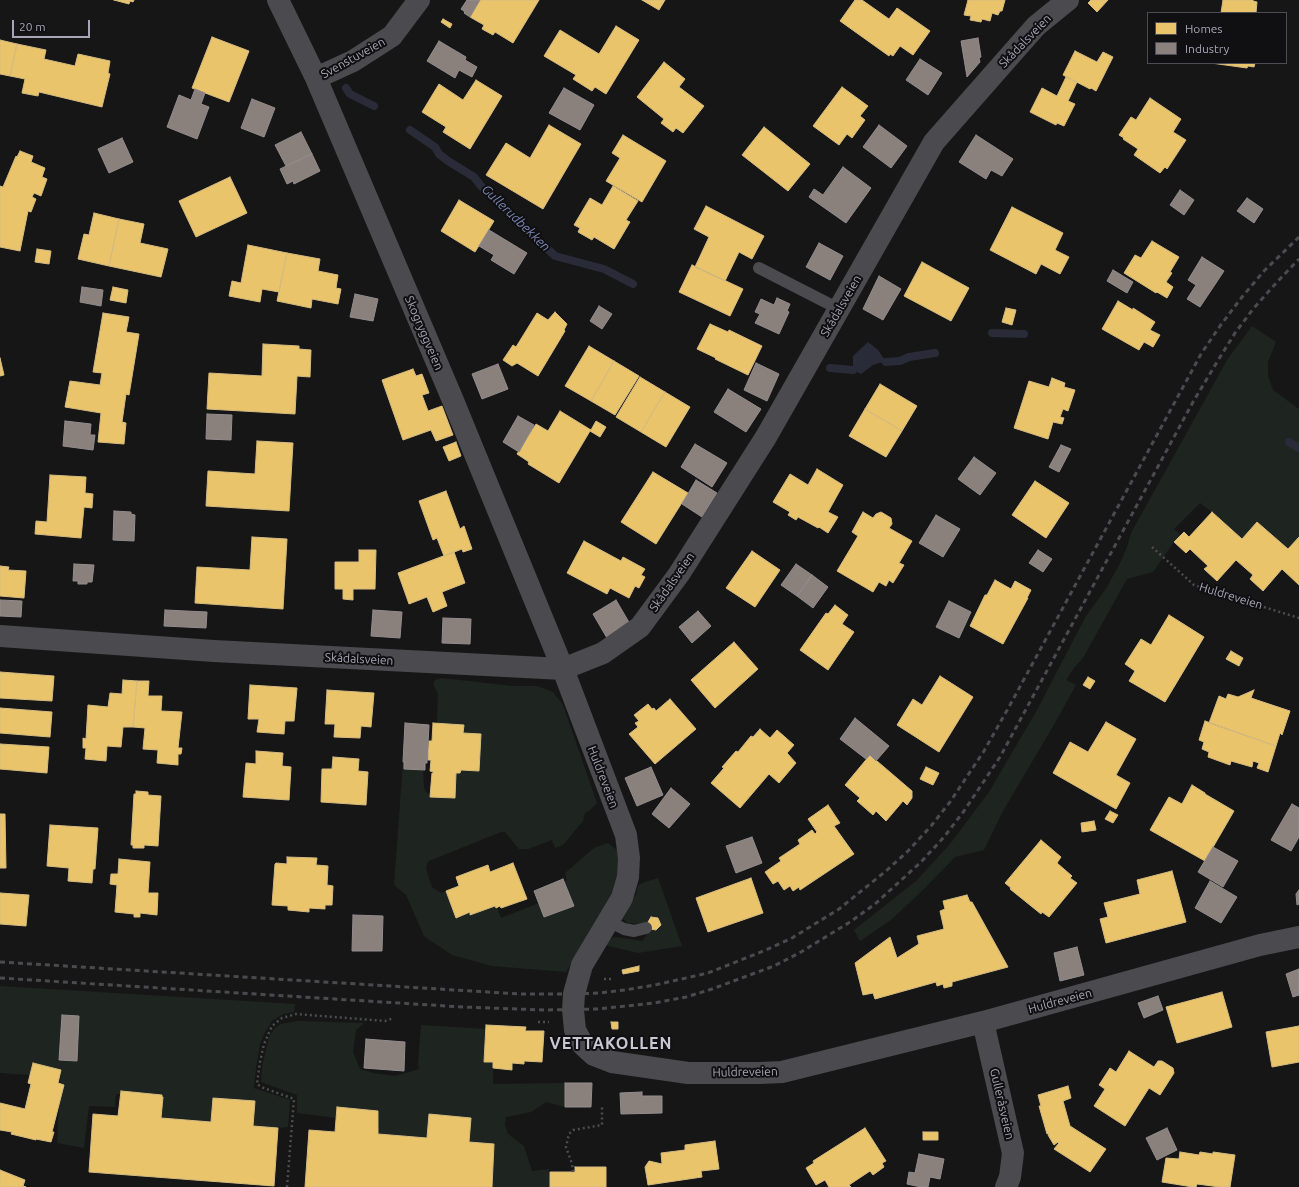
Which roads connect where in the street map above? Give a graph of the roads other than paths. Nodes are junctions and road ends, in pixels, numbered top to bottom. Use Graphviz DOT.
graph roads {
  1 [pos="278,0"];
  2 [pos="419,0"];
  3 [pos="1068,0"];
  4 [pos="316,78"];
  5 [pos="759,268"];
  6 [pos="839,309"];
  7 [pos="0,636"];
  8 [pos="563,669"];
  9 [pos="608,921"];
  10 [pos="646,928"];
  11 [pos="1299,937"];
  12 [pos="983,1022"];
  13 [pos="1006,1187"];
  1 -- 4 [label="street, Skogryggveien"];
  2 -- 4 [label="street, Svenstuveien"];
  3 -- 6 [label="street, Skådalsveien"];
  4 -- 8 [label="street, Skogryggveien"];
  5 -- 6 [label="lane"];
  6 -- 8 [label="street, Skådalsveien"];
  7 -- 8 [label="street, Skådalsveien"];
  8 -- 9 [label="street, Huldreveien"];
  9 -- 10 [label="lane"];
  9 -- 12 [label="street, Huldreveien"];
  11 -- 12 [label="street, Huldreveien"];
  12 -- 13 [label="street, Gulleråsveien"];
}
